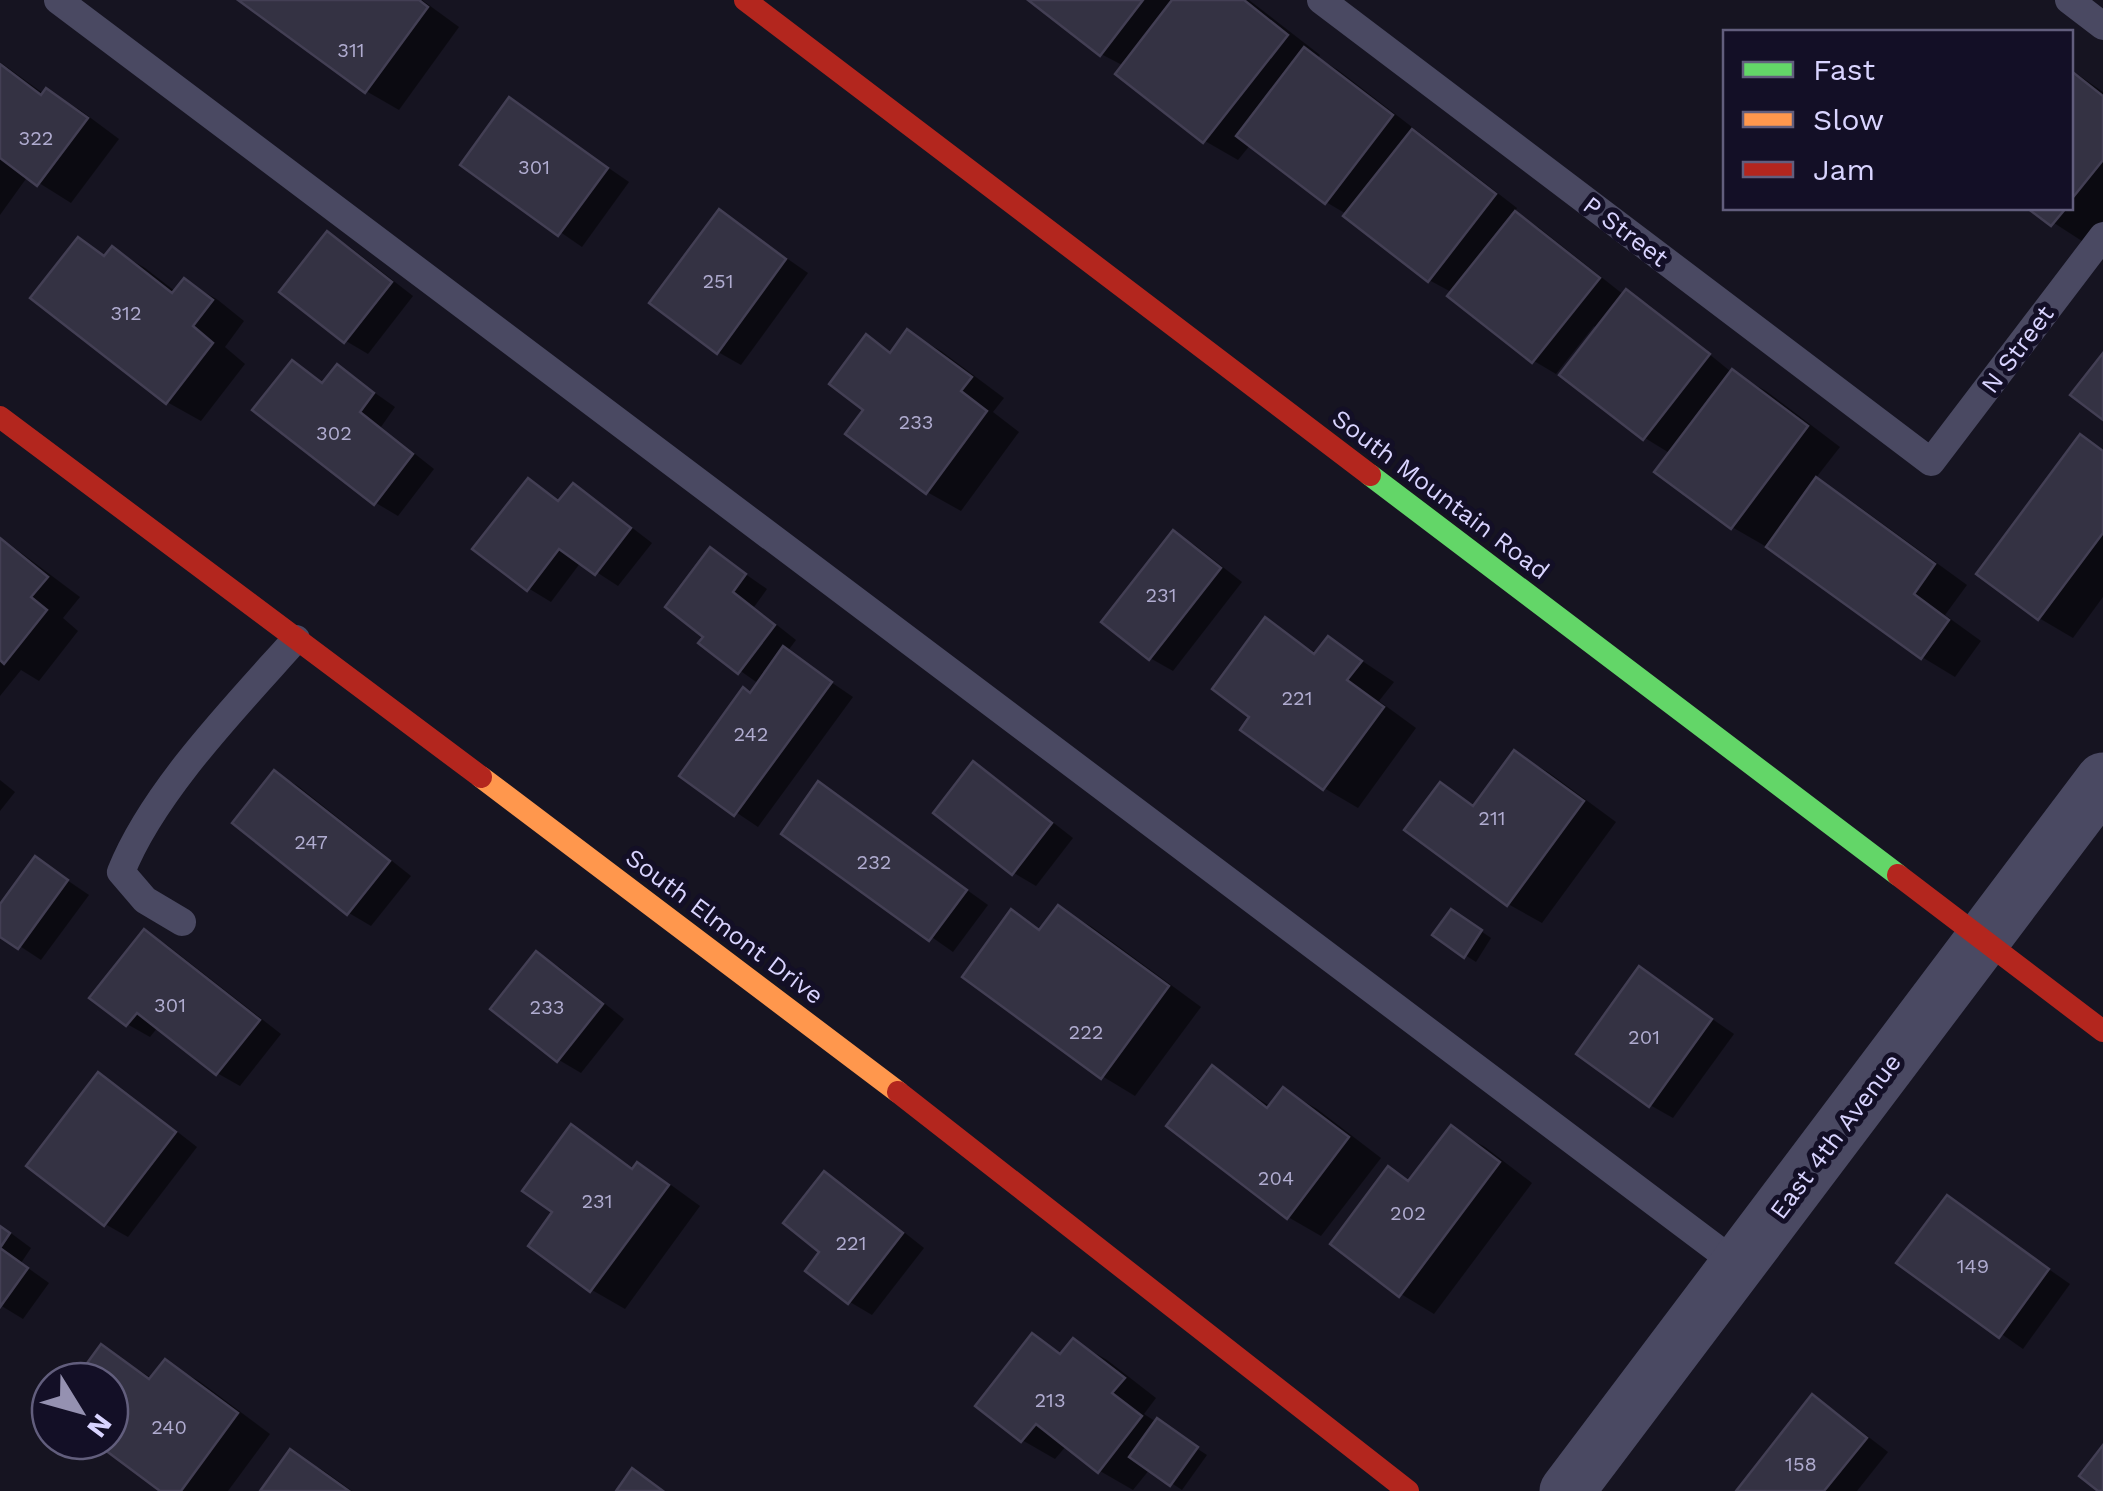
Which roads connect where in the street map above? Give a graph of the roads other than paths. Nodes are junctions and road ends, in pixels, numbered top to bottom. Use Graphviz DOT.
graph roads {
  1 [pos="58,0"];
  2 [pos="1321,0"];
  3 [pos="2069,0"];
  4 [pos="757,4"];
  5 [pos="2103,26"];
  6 [pos="2103,236"];
  7 [pos="0,416"];
  8 [pos="1931,462"];
  9 [pos="296,639"];
  10 [pos="2103,780"];
  11 [pos="182,922"];
  12 [pos="1983,940"];
  13 [pos="2103,1031"];
  14 [pos="1738,1265"];
  15 [pos="1408,1491"];
  16 [pos="1567,1491"];
  1 -- 14 [label="lane"];
  2 -- 8 [label="lane, P Street"];
  3 -- 5 [label="lane"];
  4 -- 12 [label="street, South Mountain Road"];
  6 -- 8 [label="lane, N Street"];
  7 -- 9 [label="street, South Elmont Drive"];
  9 -- 11 [label="lane"];
  9 -- 15 [label="street, South Elmont Drive"];
  10 -- 12 [label="street, East 4th Avenue"];
  12 -- 13 [label="street, South Mountain Road"];
  12 -- 14 [label="street, East 4th Avenue"];
  14 -- 16 [label="street, East 4th Avenue"];
}
